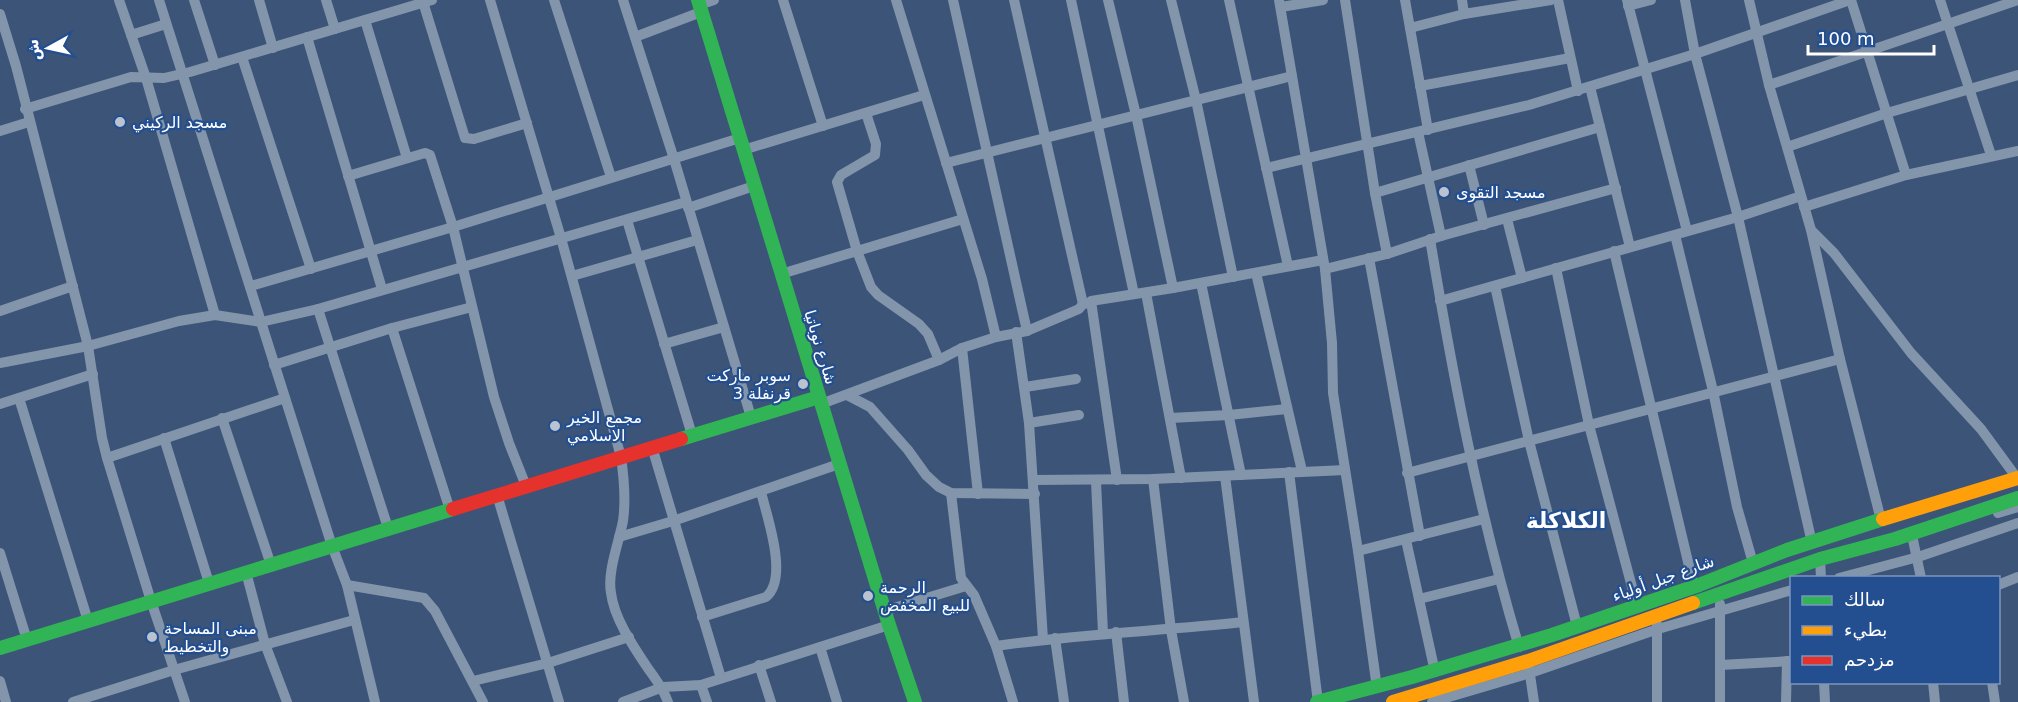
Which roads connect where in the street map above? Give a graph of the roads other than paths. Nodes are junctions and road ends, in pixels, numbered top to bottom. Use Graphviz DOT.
graph roads {
  1 [pos="119,0"];
  2 [pos="159,0"];
  3 [pos="194,0"];
  4 [pos="259,0"];
  5 [pos="326,0"];
  6 [pos="391,0"];
  7 [pos="490,0"];
  8 [pos="554,0"];
  9 [pos="623,0"];
  10 [pos="714,0"];
  11 [pos="783,0"];
  12 [pos="896,0"];
  13 [pos="953,0"];
  14 [pos="1014,0"];
  15 [pos="1071,0"];
  16 [pos="1108,0"];
  17 [pos="1171,0"];
  18 [pos="1229,0"];
  19 [pos="1323,0"];
  20 [pos="1345,0"];
  21 [pos="1405,0"];
  22 [pos="1462,0"];
  23 [pos="1551,0"];
  24 [pos="1558,0"];
  25 [pos="1652,0"];
  26 [pos="1685,0"];
  27 [pos="1749,0"];
  28 [pos="1851,0"];
  29 [pos="1940,0"];
  30 [pos="2018,0"];
  31 [pos="428,1"];
  32 [pos="1627,3"];
  33 [pos="1280,4"];
  34 [pos="699,6"];
  35 [pos="394,11"];
  36 [pos="0,14"];
  37 [pos="1464,14"];
  38 [pos="365,20"];
  39 [pos="166,24"];
  40 [pos="1948,24"];
  41 [pos="1410,28"];
  42 [pos="335,29"];
  43 [pos="1757,33"];
  44 [pos="131,35"];
  45 [pos="307,37"];
  46 [pos="635,37"];
  47 [pos="273,48"];
  48 [pos="1867,52"];
  49 [pos="1695,54"];
  50 [pos="242,57"];
  51 [pos="1570,58"];
  52 [pos="215,65"];
  53 [pos="1644,70"];
  54 [pos="183,74"];
  55 [pos="2018,75"];
  56 [pos="1292,76"];
  57 [pos="146,78"];
  58 [pos="1769,85"];
  59 [pos="1420,86"];
  60 [pos="1248,87"];
  61 [pos="1590,87"];
  62 [pos="1969,88"];
  63 [pos="1578,91"];
  64 [pos="924,95"];
  65 [pos="1196,100"];
  66 [pos="25,109"];
  67 [pos="866,113"];
  68 [pos="1887,113"];
  69 [pos="1137,115"];
  70 [pos="29,122"];
  71 [pos="527,123"];
  72 [pos="1099,124"];
  73 [pos="823,126"];
  74 [pos="1600,127"];
  75 [pos="0,131"];
  76 [pos="1423,131"];
  77 [pos="1046,137"];
  78 [pos="1367,143"];
  79 [pos="741,144"];
  80 [pos="1787,147"];
  81 [pos="2018,151"];
  82 [pos="987,152"];
  83 [pos="1991,155"];
  84 [pos="407,158"];
  85 [pos="1308,158"];
  86 [pos="674,159"];
  87 [pos="946,163"];
  88 [pos="1469,165"];
  89 [pos="1266,168"];
  90 [pos="1906,175"];
  91 [pos="348,176"];
  92 [pos="611,177"];
  93 [pos="1428,177"];
  94 [pos="754,186"];
  95 [pos="1616,188"];
  96 [pos="1375,193"];
  97 [pos="549,198"];
  98 [pos="1803,201"];
  99 [pos="687,205"];
  100 [pos="1738,217"];
  101 [pos="963,219"];
  102 [pos="1507,219"];
  103 [pos="627,220"];
  104 [pos="1484,225"];
  105 [pos="453,227"];
  106 [pos="1811,230"];
  107 [pos="1687,231"];
  108 [pos="1675,234"];
  109 [pos="561,238"];
  110 [pos="1436,238"];
  111 [pos="697,240"];
  112 [pos="1630,247"];
  113 [pos="372,251"];
  114 [pos="857,251"];
  115 [pos="1614,251"];
  116 [pos="1388,254"];
  117 [pos="639,256"];
  118 [pos="1369,258"];
  119 [pos="1324,264"];
  120 [pos="462,266"];
  121 [pos="1288,266"];
  122 [pos="1556,268"];
  123 [pos="311,270"];
  124 [pos="1256,273"];
  125 [pos="781,274"];
  126 [pos="572,276"];
  127 [pos="1233,277"];
  128 [pos="1522,278"];
  129 [pos="1201,283"];
  130 [pos="73,286"];
  131 [pos="251,286"];
  132 [pos="1495,286"];
  133 [pos="1173,288"];
  134 [pos="382,289"];
  135 [pos="1146,293"];
  136 [pos="1134,294"];
  137 [pos="1440,301"];
  138 [pos="1087,303"];
  139 [pos="472,308"];
  140 [pos="0,309"];
  141 [pos="318,309"];
  142 [pos="214,315"];
  143 [pos="261,322"];
  144 [pos="724,327"];
  145 [pos="392,328"];
  146 [pos="1021,331"];
  147 [pos="996,337"];
  148 [pos="664,344"];
  149 [pos="88,346"];
  150 [pos="330,347"];
  151 [pos="962,348"];
  152 [pos="1840,359"];
  153 [pos="939,360"];
  154 [pos="0,363"];
  155 [pos="274,365"];
  156 [pos="93,374"];
  157 [pos="1774,376"];
  158 [pos="1076,379"];
  159 [pos="1025,387"];
  160 [pos="1713,391"];
  161 [pos="847,395"];
  162 [pos="19,398"];
  163 [pos="285,398"];
  164 [pos="820,400"];
  165 [pos="0,404"];
  166 [pos="1287,409"];
  167 [pos="1651,409"];
  168 [pos="1079,415"];
  169 [pos="1229,415"];
  170 [pos="751,417"];
  171 [pos="222,418"];
  172 [pos="1170,418"];
  173 [pos="1029,423"];
  174 [pos="1589,425"];
  175 [pos="692,435"];
  176 [pos="164,438"];
  177 [pos="1529,441"];
  178 [pos="652,447"];
  179 [pos="621,457"];
  180 [pos="1470,457"];
  181 [pos="107,458"];
  182 [pos="839,464"];
  183 [pos="1345,470"];
  184 [pos="1302,471"];
  185 [pos="1289,472"];
  186 [pos="1407,473"];
  187 [pos="1241,475"];
  188 [pos="1225,476"];
  189 [pos="1181,478"];
  190 [pos="2018,478"];
  191 [pos="1153,479"];
  192 [pos="1034,480"];
  193 [pos="1117,480"];
  194 [pos="1096,481"];
  195 [pos="526,486"];
  196 [pos="761,492"];
  197 [pos="951,492"];
  198 [pos="978,494"];
  199 [pos="1035,494"];
  200 [pos="497,495"];
  201 [pos="2018,498"];
  202 [pos="2018,507"];
  203 [pos="450,510"];
  204 [pos="1484,519"];
  205 [pos="1881,520"];
  206 [pos="673,521"];
  207 [pos="2018,523"];
  208 [pos="388,528"];
  209 [pos="1420,536"];
  210 [pos="619,537"];
  211 [pos="1406,540"];
  212 [pos="1891,540"];
  213 [pos="1913,540"];
  214 [pos="1812,543"];
  215 [pos="332,546"];
  216 [pos="1358,551"];
  217 [pos="0,553"];
  218 [pos="1918,557"];
  219 [pos="1820,559"];
  220 [pos="1753,563"];
  221 [pos="271,565"];
  222 [pos="246,572"];
  223 [pos="1821,576"];
  224 [pos="1847,576"];
  225 [pos="1921,576"];
  226 [pos="2018,577"];
  227 [pos="1499,579"];
  228 [pos="209,583"];
  229 [pos="2000,584"];
  230 [pos="347,585"];
  231 [pos="966,586"];
  232 [pos="1694,587"];
  233 [pos="1790,590"];
  234 [pos="1719,595"];
  235 [pos="1419,599"];
  236 [pos="151,601"];
  237 [pos="1637,606"];
  238 [pos="1721,610"];
  239 [pos="884,611"];
  240 [pos="702,617"];
  241 [pos="354,620"];
  242 [pos="88,621"];
  243 [pos="1244,622"];
  244 [pos="1657,624"];
  245 [pos="888,625"];
  246 [pos="1577,626"];
  247 [pos="1171,630"];
  248 [pos="1116,632"];
  249 [pos="1103,633"];
  250 [pos="629,638"];
  251 [pos="1055,638"];
  252 [pos="1043,639"];
  253 [pos="27,640"];
  254 [pos="265,644"];
  255 [pos="996,646"];
  256 [pos="1519,646"];
  257 [pos="820,647"];
  258 [pos="0,648"];
  259 [pos="1789,661"];
  260 [pos="548,663"];
  261 [pos="759,665"];
  262 [pos="1720,665"];
  263 [pos="1529,667"];
  264 [pos="174,670"];
  265 [pos="1435,672"];
  266 [pos="721,678"];
  267 [pos="0,681"];
  268 [pos="473,681"];
  269 [pos="1824,684"];
  270 [pos="1933,684"];
  271 [pos="1992,684"];
  272 [pos="700,685"];
  273 [pos="663,687"];
  274 [pos="1377,688"];
  275 [pos="1444,696"];
  276 [pos="92,699"];
  277 [pos="6,702"];
  278 [pos="73,702"];
  279 [pos="184,702"];
  280 [pos="287,702"];
  281 [pos="375,702"];
  282 [pos="483,702"];
  283 [pos="559,702"];
  284 [pos="623,702"];
  285 [pos="668,702"];
  286 [pos="707,702"];
  287 [pos="771,702"];
  288 [pos="837,702"];
  289 [pos="915,702"];
  290 [pos="1013,702"];
  291 [pos="1064,702"];
  292 [pos="1124,702"];
  293 [pos="1184,702"];
  294 [pos="1254,702"];
  295 [pos="1318,702"];
  296 [pos="1393,702"];
  297 [pos="1432,702"];
  298 [pos="1534,702"];
  299 [pos="1657,702"];
  300 [pos="1720,702"];
  301 [pos="1786,702"];
  302 [pos="1824,702"];
  303 [pos="1935,702"];
  304 [pos="1995,702"];
  1 -- 44 [label="street"];
  2 -- 39 [label="street"];
  3 -- 52 [label="street"];
  4 -- 47 [label="street"];
  5 -- 42 [label="street"];
  6 -- 35 [label="street"];
  7 -- 71 [label="street"];
  8 -- 92 [label="street"];
  9 -- 46 [label="street"];
  10 -- 34 [label="street"];
  11 -- 73 [label="street"];
  12 -- 64 [label="street"];
  13 -- 82 [label="street"];
  14 -- 77 [label="street"];
  15 -- 72 [label="street"];
  16 -- 69 [label="street"];
  17 -- 65 [label="street"];
  18 -- 60 [label="street"];
  19 -- 33 [label="street"];
  20 -- 78 [label="street"];
  21 -- 41 [label="street"];
  22 -- 37 [label="street"];
  23 -- 37 [label="street"];
  24 -- 51 [label="street"];
  25 -- 32 [label="street"];
  26 -- 49 [label="street"];
  27 -- 43 [label="street"];
  28 -- 43 [label="street"];
  28 -- 48 [label="street"];
  29 -- 40 [label="street"];
  30 -- 40 [label="street"];
  31 -- 35 [label="street"];
  31 -- 71 [label="street"];
  32 -- 53 [label="street"];
  33 -- 56 [label="street"];
  34 -- 46 [label="street"];
  34 -- 79 [label="street, شارع نوباتيا"];
  35 -- 38 [label="street"];
  36 -- 66 [label="street"];
  37 -- 41 [label="street"];
  38 -- 42 [label="street"];
  38 -- 84 [label="street"];
  39 -- 44 [label="street"];
  39 -- 54 [label="street"];
  40 -- 48 [label="street"];
  40 -- 62 [label="street"];
  41 -- 59 [label="street"];
  42 -- 45 [label="street"];
  43 -- 49 [label="street"];
  43 -- 58 [label="street"];
  44 -- 57 [label="street"];
  45 -- 47 [label="street"];
  45 -- 91 [label="street"];
  46 -- 86 [label="street"];
  47 -- 50 [label="street"];
  48 -- 58 [label="street"];
  48 -- 68 [label="street"];
  49 -- 53 [label="street"];
  49 -- 100 [label="street"];
  50 -- 52 [label="street"];
  50 -- 123 [label="street"];
  51 -- 59 [label="street"];
  51 -- 63 [label="street"];
  52 -- 54 [label="street"];
  53 -- 61 [label="street"];
  53 -- 107 [label="street"];
  54 -- 57 [label="street"];
  54 -- 131 [label="street"];
  55 -- 62 [label="street"];
  56 -- 60 [label="street"];
  56 -- 85 [label="street"];
  57 -- 66 [label="street"];
  57 -- 142 [label="street"];
  58 -- 80 [label="street"];
  59 -- 76 [label="street"];
  60 -- 65 [label="street"];
  60 -- 89 [label="street"];
  61 -- 63 [label="street"];
  61 -- 74 [label="street"];
  62 -- 68 [label="street"];
  62 -- 83 [label="street"];
  63 -- 76 [label="street"];
  64 -- 67 [label="street"];
  64 -- 87 [label="street"];
  65 -- 69 [label="street"];
  65 -- 127 [label="street"];
  66 -- 70 [label="street"];
  67 -- 73 [label="street"];
  67 -- 114 [label="street"];
  68 -- 80 [label="street"];
  68 -- 90 [label="street"];
  69 -- 72 [label="street"];
  69 -- 133 [label="street"];
  70 -- 75 [label="street"];
  70 -- 130 [label="street"];
  71 -- 97 [label="street"];
  72 -- 77 [label="street"];
  72 -- 136 [label="street"];
  73 -- 79 [label="street"];
  74 -- 88 [label="street"];
  74 -- 95 [label="street"];
  76 -- 78 [label="street"];
  76 -- 93 [label="street"];
  77 -- 82 [label="street"];
  77 -- 138 [label="street"];
  78 -- 85 [label="street"];
  78 -- 96 [label="street"];
  79 -- 86 [label="street"];
  79 -- 94 [label="street, شارع نوباتيا"];
  80 -- 98 [label="street"];
  81 -- 83 [label="street"];
  82 -- 87 [label="street"];
  82 -- 146 [label="street"];
  83 -- 90 [label="street"];
  84 -- 91 [label="street"];
  84 -- 105 [label="street"];
  85 -- 89 [label="street"];
  85 -- 119 [label="street"];
  86 -- 92 [label="street"];
  86 -- 99 [label="street"];
  87 -- 101 [label="street"];
  88 -- 93 [label="street"];
  88 -- 104 [label="street"];
  89 -- 121 [label="street"];
  90 -- 98 [label="street"];
  91 -- 113 [label="street"];
  92 -- 97 [label="street"];
  93 -- 96 [label="street"];
  93 -- 110 [label="street"];
  94 -- 99 [label="street"];
  94 -- 125 [label="street, شارع نوباتيا"];
  95 -- 102 [label="street"];
  95 -- 112 [label="street"];
  96 -- 116 [label="street"];
  97 -- 105 [label="street"];
  97 -- 109 [label="street"];
  98 -- 100 [label="street"];
  98 -- 106 [label="street"];
  99 -- 103 [label="street"];
  99 -- 111 [label="street"];
  100 -- 107 [label="street"];
  100 -- 157 [label="street"];
  101 -- 114 [label="street"];
  101 -- 147 [label="street"];
  102 -- 104 [label="street"];
  102 -- 128 [label="street"];
  103 -- 109 [label="street"];
  103 -- 117 [label="street"];
  104 -- 110 [label="street"];
  105 -- 113 [label="street"];
  105 -- 120 [label="street"];
  106 -- 152 [label="street"];
  106 -- 190 [label="street"];
  107 -- 108 [label="street"];
  108 -- 112 [label="street"];
  108 -- 160 [label="street"];
  109 -- 120 [label="street"];
  109 -- 126 [label="street"];
  110 -- 116 [label="street"];
  110 -- 137 [label="street"];
  111 -- 117 [label="street"];
  111 -- 144 [label="street"];
  112 -- 115 [label="street"];
  113 -- 123 [label="street"];
  113 -- 134 [label="street"];
  114 -- 125 [label="street"];
  114 -- 153 [label="street"];
  115 -- 122 [label="street"];
  115 -- 167 [label="street"];
  116 -- 118 [label="street"];
  117 -- 126 [label="street"];
  117 -- 148 [label="street"];
  118 -- 119 [label="street"];
  118 -- 186 [label="street"];
  119 -- 121 [label="street"];
  119 -- 183 [label="street"];
  120 -- 134 [label="street"];
  120 -- 139 [label="street"];
  121 -- 124 [label="street"];
  122 -- 128 [label="street"];
  122 -- 174 [label="street"];
  123 -- 131 [label="street"];
  124 -- 127 [label="street"];
  124 -- 166 [label="street"];
  125 -- 164 [label="street, شارع نوباتيا"];
  126 -- 179 [label="street"];
  127 -- 129 [label="street"];
  128 -- 132 [label="street"];
  129 -- 133 [label="street"];
  129 -- 169 [label="street"];
  130 -- 140 [label="street"];
  130 -- 149 [label="street"];
  131 -- 143 [label="street"];
  132 -- 137 [label="street"];
  132 -- 177 [label="street"];
  133 -- 135 [label="street"];
  134 -- 141 [label="street"];
  135 -- 136 [label="street"];
  135 -- 172 [label="street"];
  136 -- 138 [label="street"];
  137 -- 180 [label="street"];
  138 -- 146 [label="street"];
  138 -- 193 [label="street"];
  139 -- 145 [label="street"];
  139 -- 195 [label="street"];
  141 -- 143 [label="street"];
  141 -- 150 [label="street"];
  142 -- 143 [label="street"];
  142 -- 149 [label="street"];
  143 -- 155 [label="street"];
  144 -- 148 [label="street"];
  144 -- 170 [label="street"];
  145 -- 150 [label="street"];
  145 -- 203 [label="street"];
  146 -- 147 [label="street"];
  146 -- 159 [label="street"];
  147 -- 151 [label="street"];
  148 -- 175 [label="street"];
  149 -- 154 [label="street"];
  149 -- 156 [label="street"];
  150 -- 155 [label="street"];
  150 -- 208 [label="street"];
  151 -- 153 [label="street"];
  151 -- 198 [label="street"];
  152 -- 157 [label="street"];
  152 -- 205 [label="street"];
  153 -- 161 [label="street"];
  155 -- 163 [label="street"];
  156 -- 162 [label="street"];
  156 -- 181 [label="street"];
  157 -- 160 [label="street"];
  157 -- 214 [label="street"];
  158 -- 159 [label="street"];
  159 -- 173 [label="street"];
  160 -- 167 [label="street"];
  160 -- 220 [label="street"];
  161 -- 164 [label="street"];
  161 -- 197 [label="street"];
  162 -- 165 [label="street"];
  162 -- 242 [label="street"];
  163 -- 171 [label="street"];
  163 -- 215 [label="street"];
  164 -- 170 [label="street"];
  164 -- 182 [label="street, شارع نوباتيا"];
  166 -- 169 [label="street"];
  166 -- 184 [label="street"];
  167 -- 174 [label="street"];
  167 -- 232 [label="street"];
  168 -- 173 [label="street"];
  169 -- 172 [label="street"];
  169 -- 187 [label="street"];
  170 -- 175 [label="street"];
  171 -- 176 [label="street"];
  171 -- 221 [label="street"];
  172 -- 189 [label="street"];
  173 -- 192 [label="street"];
  174 -- 177 [label="street"];
  174 -- 237 [label="street"];
  175 -- 178 [label="street"];
  176 -- 181 [label="street"];
  176 -- 228 [label="street"];
  177 -- 180 [label="street"];
  177 -- 246 [label="street"];
  178 -- 179 [label="street"];
  178 -- 206 [label="street"];
  179 -- 195 [label="street"];
  179 -- 210 [label="street"];
  180 -- 186 [label="street"];
  180 -- 204 [label="street"];
  181 -- 236 [label="street"];
  182 -- 196 [label="street"];
  182 -- 239 [label="street, شارع نوباتيا"];
  183 -- 184 [label="street"];
  183 -- 216 [label="street"];
  184 -- 185 [label="street"];
  185 -- 187 [label="street"];
  185 -- 295 [label="street"];
  186 -- 209 [label="street"];
  187 -- 188 [label="street"];
  188 -- 189 [label="street"];
  188 -- 243 [label="street"];
  189 -- 191 [label="street"];
  190 -- 205 [label="street, شارع جبل أولياء"];
  191 -- 193 [label="street"];
  191 -- 247 [label="street"];
  192 -- 194 [label="street"];
  192 -- 199 [label="street"];
  193 -- 194 [label="street"];
  194 -- 249 [label="street"];
  195 -- 200 [label="street"];
  196 -- 206 [label="street"];
  196 -- 240 [label="street"];
  197 -- 198 [label="street"];
  197 -- 231 [label="street"];
  198 -- 199 [label="street"];
  199 -- 252 [label="street"];
  200 -- 203 [label="street"];
  200 -- 260 [label="street"];
  201 -- 212 [label="street, شارع جبل أولياء"];
  202 -- 213 [label="street"];
  203 -- 208 [label="street"];
  204 -- 209 [label="street"];
  204 -- 227 [label="street"];
  205 -- 214 [label="street, شارع جبل أولياء"];
  206 -- 210 [label="street"];
  206 -- 240 [label="street"];
  207 -- 218 [label="street"];
  208 -- 215 [label="street"];
  209 -- 211 [label="street"];
  210 -- 250 [label="street"];
  211 -- 216 [label="street"];
  211 -- 235 [label="street"];
  212 -- 213 [label="street"];
  212 -- 219 [label="street, شارع جبل أولياء"];
  213 -- 218 [label="street"];
  214 -- 220 [label="street, شارع جبل أولياء"];
  215 -- 221 [label="street"];
  215 -- 230 [label="street"];
  216 -- 274 [label="street"];
  217 -- 253 [label="street"];
  218 -- 224 [label="street"];
  218 -- 225 [label="street"];
  219 -- 223 [label="street"];
  219 -- 234 [label="street, شارع جبل أولياء"];
  220 -- 232 [label="street, شارع جبل أولياء"];
  221 -- 222 [label="street"];
  222 -- 228 [label="street"];
  222 -- 254 [label="street"];
  226 -- 229 [label="street"];
  227 -- 235 [label="street"];
  227 -- 256 [label="street"];
  228 -- 236 [label="street"];
  230 -- 241 [label="street"];
  230 -- 268 [label="street"];
  231 -- 239 [label="street"];
  231 -- 255 [label="street"];
  232 -- 237 [label="street, شارع جبل أولياء"];
  233 -- 238 [label="street"];
  234 -- 238 [label="street"];
  234 -- 244 [label="street, شارع جبل أولياء"];
  235 -- 265 [label="street"];
  236 -- 242 [label="street"];
  236 -- 264 [label="street"];
  237 -- 246 [label="street, شارع جبل أولياء"];
  238 -- 244 [label="street"];
  238 -- 262 [label="street"];
  239 -- 245 [label="street, شارع نوباتيا"];
  240 -- 266 [label="street"];
  241 -- 254 [label="street"];
  241 -- 281 [label="street"];
  242 -- 253 [label="street"];
  243 -- 247 [label="street"];
  243 -- 294 [label="street"];
  244 -- 263 [label="street, شارع جبل أولياء"];
  244 -- 299 [label="street"];
  245 -- 257 [label="street"];
  245 -- 289 [label="street, شارع نوباتيا"];
  246 -- 256 [label="street, شارع جبل أولياء"];
  247 -- 248 [label="street"];
  247 -- 293 [label="street"];
  248 -- 249 [label="street"];
  248 -- 292 [label="street"];
  249 -- 251 [label="street"];
  250 -- 260 [label="street"];
  250 -- 273 [label="street"];
  251 -- 252 [label="street"];
  251 -- 291 [label="street"];
  252 -- 255 [label="street"];
  253 -- 258 [label="street"];
  254 -- 264 [label="street"];
  254 -- 280 [label="street"];
  255 -- 290 [label="street"];
  256 -- 265 [label="street, شارع جبل أولياء"];
  257 -- 261 [label="street"];
  257 -- 288 [label="street"];
  259 -- 262 [label="street"];
  259 -- 301 [label="street"];
  260 -- 268 [label="street"];
  260 -- 283 [label="street"];
  261 -- 266 [label="street"];
  261 -- 287 [label="street"];
  262 -- 300 [label="street"];
  263 -- 275 [label="street, شارع جبل أولياء"];
  263 -- 298 [label="street"];
  264 -- 276 [label="street"];
  264 -- 279 [label="street"];
  265 -- 274 [label="street, شارع جبل أولياء"];
  266 -- 272 [label="street"];
  267 -- 277 [label="street"];
  268 -- 282 [label="street"];
  269 -- 302 [label="street"];
  270 -- 303 [label="street"];
  271 -- 304 [label="street"];
  272 -- 273 [label="street"];
  272 -- 286 [label="street"];
  273 -- 284 [label="street"];
  273 -- 285 [label="street"];
  274 -- 295 [label="street, شارع جبل أولياء"];
  275 -- 296 [label="street, شارع جبل أولياء"];
  275 -- 297 [label="street"];
  276 -- 278 [label="street"];
}
